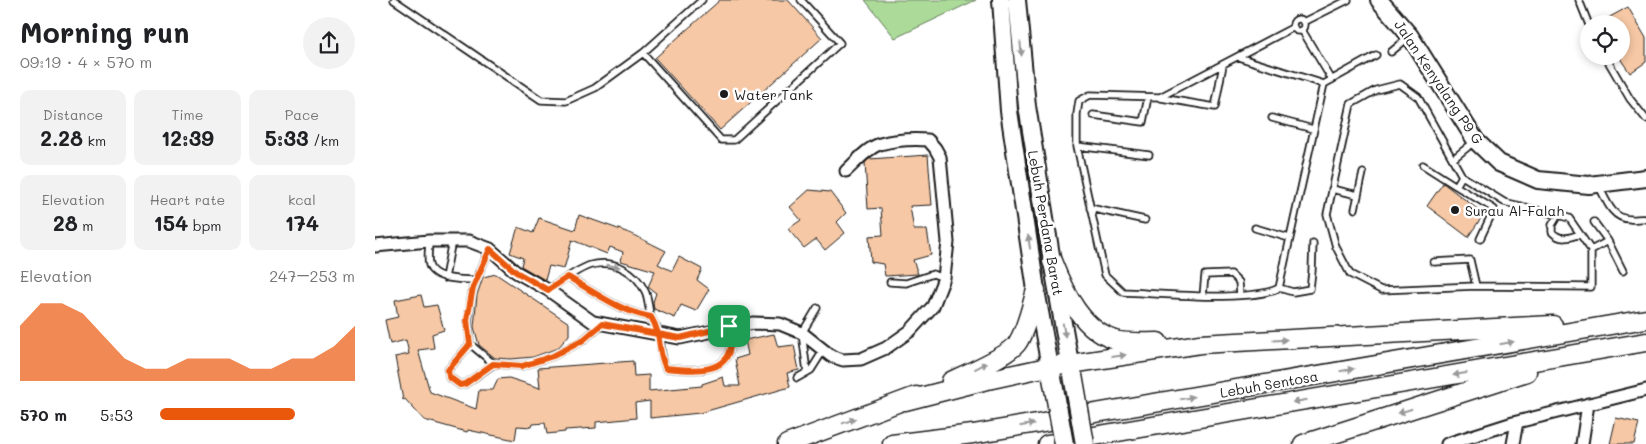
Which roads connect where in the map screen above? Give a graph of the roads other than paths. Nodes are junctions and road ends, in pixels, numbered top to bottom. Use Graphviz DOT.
graph roads {
  1 [pos="394,0"];
  2 [pos="702,0"];
  3 [pos="801,0"];
  4 [pos="1001,0"];
  5 [pos="1017,0"];
  6 [pos="1348,0"];
  7 [pos="1379,0"];
  8 [pos="1579,0"];
  9 [pos="1585,15"];
  10 [pos="1304,22"];
  11 [pos="1293,28"];
  12 [pos="1302,30"];
  13 [pos="1410,36"];
  14 [pos="1391,52"];
  15 [pos="643,53"];
  16 [pos="1376,55"];
  17 [pos="1238,57"];
  18 [pos="1223,65"];
  19 [pos="1610,65"];
  20 [pos="1332,80"];
  21 [pos="1323,84"];
  22 [pos="1148,97"];
  23 [pos="1160,98"];
  24 [pos="1093,115"];
  25 [pos="1272,118"];
  26 [pos="1646,119"];
  27 [pos="1313,129"];
  28 [pos="1476,141"];
  29 [pos="1077,146"];
  30 [pos="1149,155"];
  31 [pos="1453,158"];
  32 [pos="1423,165"];
  33 [pos="846,171"];
  34 [pos="1363,173"];
  35 [pos="1462,176"];
  36 [pos="1646,178"];
  37 [pos="1598,184"];
  38 [pos="1456,186"];
  39 [pos="1332,189"];
  40 [pos="1358,195"];
  41 [pos="1090,208"];
  42 [pos="1355,209"];
  43 [pos="1558,216"];
  44 [pos="1646,219"];
  45 [pos="1145,220"];
  46 [pos="1594,222"];
  47 [pos="1255,228"];
  48 [pos="1580,234"];
  49 [pos="1289,238"];
  50 [pos="1480,239"];
  51 [pos="452,240"];
  52 [pos="429,241"];
  53 [pos="1607,241"];
  54 [pos="1313,243"];
  55 [pos="375,246"];
  56 [pos="490,249"];
  57 [pos="1591,250"];
  58 [pos="1052,261"];
  59 [pos="1434,262"];
  60 [pos="1623,271"];
  61 [pos="568,277"];
  62 [pos="445,278"];
  63 [pos="944,278"];
  64 [pos="476,280"];
  65 [pos="890,282"];
  66 [pos="1476,286"];
  67 [pos="1279,288"];
  68 [pos="548,290"];
  69 [pos="1036,290"];
  70 [pos="1240,295"];
  71 [pos="1203,296"];
  72 [pos="817,308"];
  73 [pos="651,317"];
  74 [pos="1641,320"];
  75 [pos="602,324"];
  76 [pos="729,326"];
  77 [pos="802,333"];
  78 [pos="659,335"];
  79 [pos="1646,342"];
  80 [pos="470,344"];
  81 [pos="1200,344"];
  82 [pos="823,351"];
  83 [pos="1584,353"];
  84 [pos="493,364"];
  85 [pos="1072,369"];
  86 [pos="807,372"];
  87 [pos="1051,372"];
  88 [pos="797,378"];
  89 [pos="1646,390"];
  90 [pos="905,402"];
  91 [pos="1588,404"];
  92 [pos="1517,422"];
  93 [pos="787,444"];
  94 [pos="892,444"];
  95 [pos="1047,444"];
  96 [pos="1064,444"];
  97 [pos="1085,444"];
  98 [pos="1303,444"];
  99 [pos="1447,444"];
  100 [pos="1513,444"];
  101 [pos="1582,444"];
  1 -- 15 [label="lane"];
  2 -- 15 [label="lane"];
  3 -- 15 [label="lane"];
  69 -- 4 [label="street, Lebuh Perdana Barat, one-way"];
  5 -- 58 [label="street, Lebuh Perdana Barat, one-way"];
  6 -- 10 [label="lane"];
  7 -- 13 [label="street, Jalan Kenyalang P9 G"];
  8 -- 9 [label="lane"];
  10 -- 11 [label="lane"];
  10 -- 12 [label="lane"];
  11 -- 12 [label="lane"];
  11 -- 17 [label="lane"];
  12 -- 20 [label="lane"];
  13 -- 14 [label="lane"];
  13 -- 28 [label="street, Jalan Kenyalang P9 G"];
  16 -- 20 [label="lane"];
  17 -- 18 [label="lane"];
  17 -- 21 [label="lane"];
  18 -- 23 [label="lane"];
  18 -- 23 [label="lane"];
  19 -- 26 [label="lane"];
  20 -- 21 [label="lane"];
  21 -- 27 [label="lane"];
  22 -- 23 [label="lane"];
  22 -- 24 [label="lane"];
  22 -- 29 [label="lane"];
  25 -- 27 [label="lane"];
  27 -- 49 [label="lane"];
  28 -- 31 [label="lane"];
  28 -- 37 [label="street, Jalan Kenyalang P9 G"];
  29 -- 30 [label="lane"];
  29 -- 41 [label="lane"];
  31 -- 35 [label="lane"];
  31 -- 39 [label="lane"];
  32 -- 38 [label="lane"];
  33 -- 63 [label="street"];
  34 -- 40 [label="lane"];
  35 -- 38 [label="lane"];
  35 -- 43 [label="lane"];
  36 -- 37 [label="street, Jalan Kenyalang P9 G"];
  37 -- 44 [label="lane"];
  38 -- 50 [label="lane"];
  39 -- 40 [label="lane"];
  39 -- 66 [label="lane"];
  40 -- 42 [label="lane"];
  41 -- 45 [label="lane"];
  41 -- 71 [label="lane"];
  43 -- 48 [label="lane"];
  43 -- 48 [label="lane"];
  46 -- 53 [label="lane"];
  47 -- 49 [label="lane"];
  48 -- 57 [label="lane"];
  49 -- 67 [label="lane"];
  51 -- 52 [label="street"];
  51 -- 56 [label="street"];
  51 -- 62 [label="lane"];
  52 -- 55 [label="street"];
  52 -- 62 [label="lane"];
  53 -- 57 [label="lane"];
  53 -- 60 [label="lane"];
  54 -- 67 [label="lane"];
  56 -- 64 [label="lane"];
  56 -- 68 [label="street"];
  57 -- 66 [label="lane"];
  58 -- 81 [label="main road"];
  58 -- 85 [label="street, Lebuh Perdana Barat, one-way"];
  59 -- 66 [label="lane"];
  61 -- 68 [label="lane"];
  61 -- 73 [label="lane"];
  61 -- 73 [label="lane, one-way"];
  62 -- 64 [label="lane"];
  63 -- 65 [label="lane"];
  63 -- 82 [label="street"];
  64 -- 80 [label="lane"];
  67 -- 70 [label="lane"];
  68 -- 75 [label="street"];
  69 -- 87 [label="street, Lebuh Perdana Barat"];
  90 -- 69 [label="main road, one-way"];
  70 -- 71 [label="lane"];
  70 -- 71 [label="lane"];
  72 -- 77 [label="lane"];
  73 -- 78 [label="lane"];
  81 -- 74 [label="main road, one-way"];
  94 -- 74 [label="main road, Lebuh Sentosa, one-way"];
  75 -- 78 [label="street"];
  75 -- 84 [label="lane"];
  76 -- 77 [label="street"];
  76 -- 78 [label="street"];
  76 -- 78 [label="lane"];
  77 -- 82 [label="street"];
  77 -- 86 [label="lane"];
  79 -- 83 [label="main road, Lebuh Sentosa"];
  80 -- 84 [label="lane"];
  80 -- 84 [label="lane"];
  85 -- 81 [label="main road, one-way"];
  82 -- 86 [label="lane"];
  83 -- 95 [label="main road, Lebuh Sentosa, one-way"];
  83 -- 98 [label="main road, one-way"];
  85 -- 87 [label="main road"];
  85 -- 97 [label="main road, Lebuh Perdana Barat, bridge"];
  86 -- 88 [label="lane"];
  87 -- 90 [label="main road"];
  87 -- 96 [label="main road, Lebuh Perdana Barat, bridge"];
  89 -- 91 [label="street"];
  93 -- 90 [label="main road, one-way"];
  91 -- 92 [label="street"];
  91 -- 101 [label="street"];
  92 -- 99 [label="street"];
  92 -- 100 [label="street"];
}
